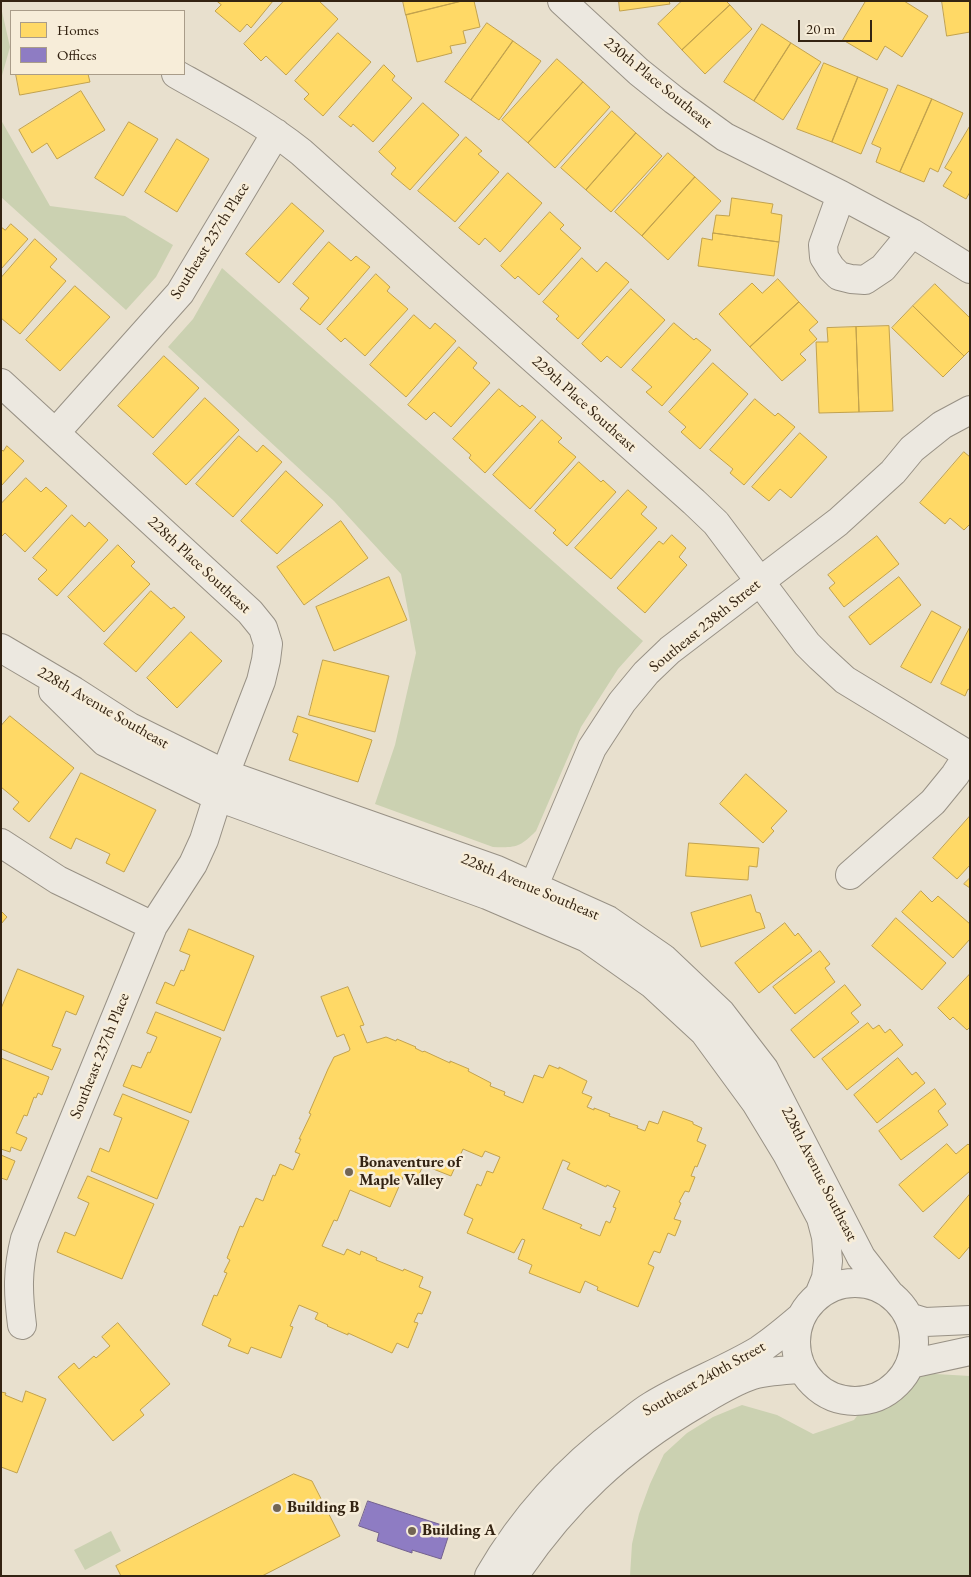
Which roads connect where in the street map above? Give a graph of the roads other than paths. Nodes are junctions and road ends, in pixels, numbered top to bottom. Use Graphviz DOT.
graph roads {
  1 [pos="562,1"];
  2 [pos="178,75"];
  3 [pos="276,133"];
  4 [pos="841,194"];
  5 [pos="912,233"];
  6 [pos="970,269"];
  7 [pos="1,384"];
  8 [pos="970,410"];
  9 [pos="56,432"];
  10 [pos="760,581"];
  11 [pos="11,654"];
  12 [pos="969,755"];
  13 [pos="221,786"];
  14 [pos="1,843"];
  15 [pos="850,875"];
  16 [pos="529,898"];
  17 [pos="153,926"];
  18 [pos="889,1293"];
  19 [pos="819,1295"];
  20 [pos="801,1317"];
  21 [pos="909,1317"];
  22 [pos="970,1320"];
  23 [pos="22,1325"];
  24 [pos="970,1351"];
  25 [pos="910,1364"];
  26 [pos="802,1369"];
  27 [pos="489,1576"];
  28 [pos="514,1576"];
  1 -- 4 [label="street, 230th Place Southeast"];
  2 -- 3 [label="street, 229th Place Southeast"];
  3 -- 9 [label="street, Southeast 237th Place"];
  3 -- 10 [label="street, 229th Place Southeast"];
  4 -- 5 [label="street, 230th Place Southeast"];
  4 -- 5 [label="street"];
  5 -- 6 [label="street, 230th Place Southeast"];
  7 -- 9 [label="street, 228th Place Southeast"];
  8 -- 10 [label="street, Southeast 238th Street"];
  9 -- 13 [label="street, 228th Place Southeast"];
  10 -- 12 [label="street, 229th Place Southeast"];
  10 -- 16 [label="street, Southeast 238th Street"];
  11 -- 13 [label="street, 228th Avenue Southeast"];
  12 -- 15 [label="street"];
  13 -- 16 [label="street, 228th Avenue Southeast"];
  13 -- 17 [label="street, Southeast 237th Place"];
  14 -- 17 [label="street"];
  16 -- 18 [label="street, 228th Avenue Southeast"];
  16 -- 19 [label="street, 228th Avenue Southeast"];
  17 -- 23 [label="street, Southeast 237th Place"];
  18 -- 19 [label="street"];
  18 -- 21 [label="street"];
  19 -- 20 [label="street"];
  20 -- 26 [label="street"];
  20 -- 27 [label="street, Southeast 240th Street"];
  21 -- 22 [label="street"];
  21 -- 25 [label="street"];
  24 -- 25 [label="street"];
  25 -- 26 [label="street"];
  26 -- 28 [label="street, Southeast 240th Street"];
}
